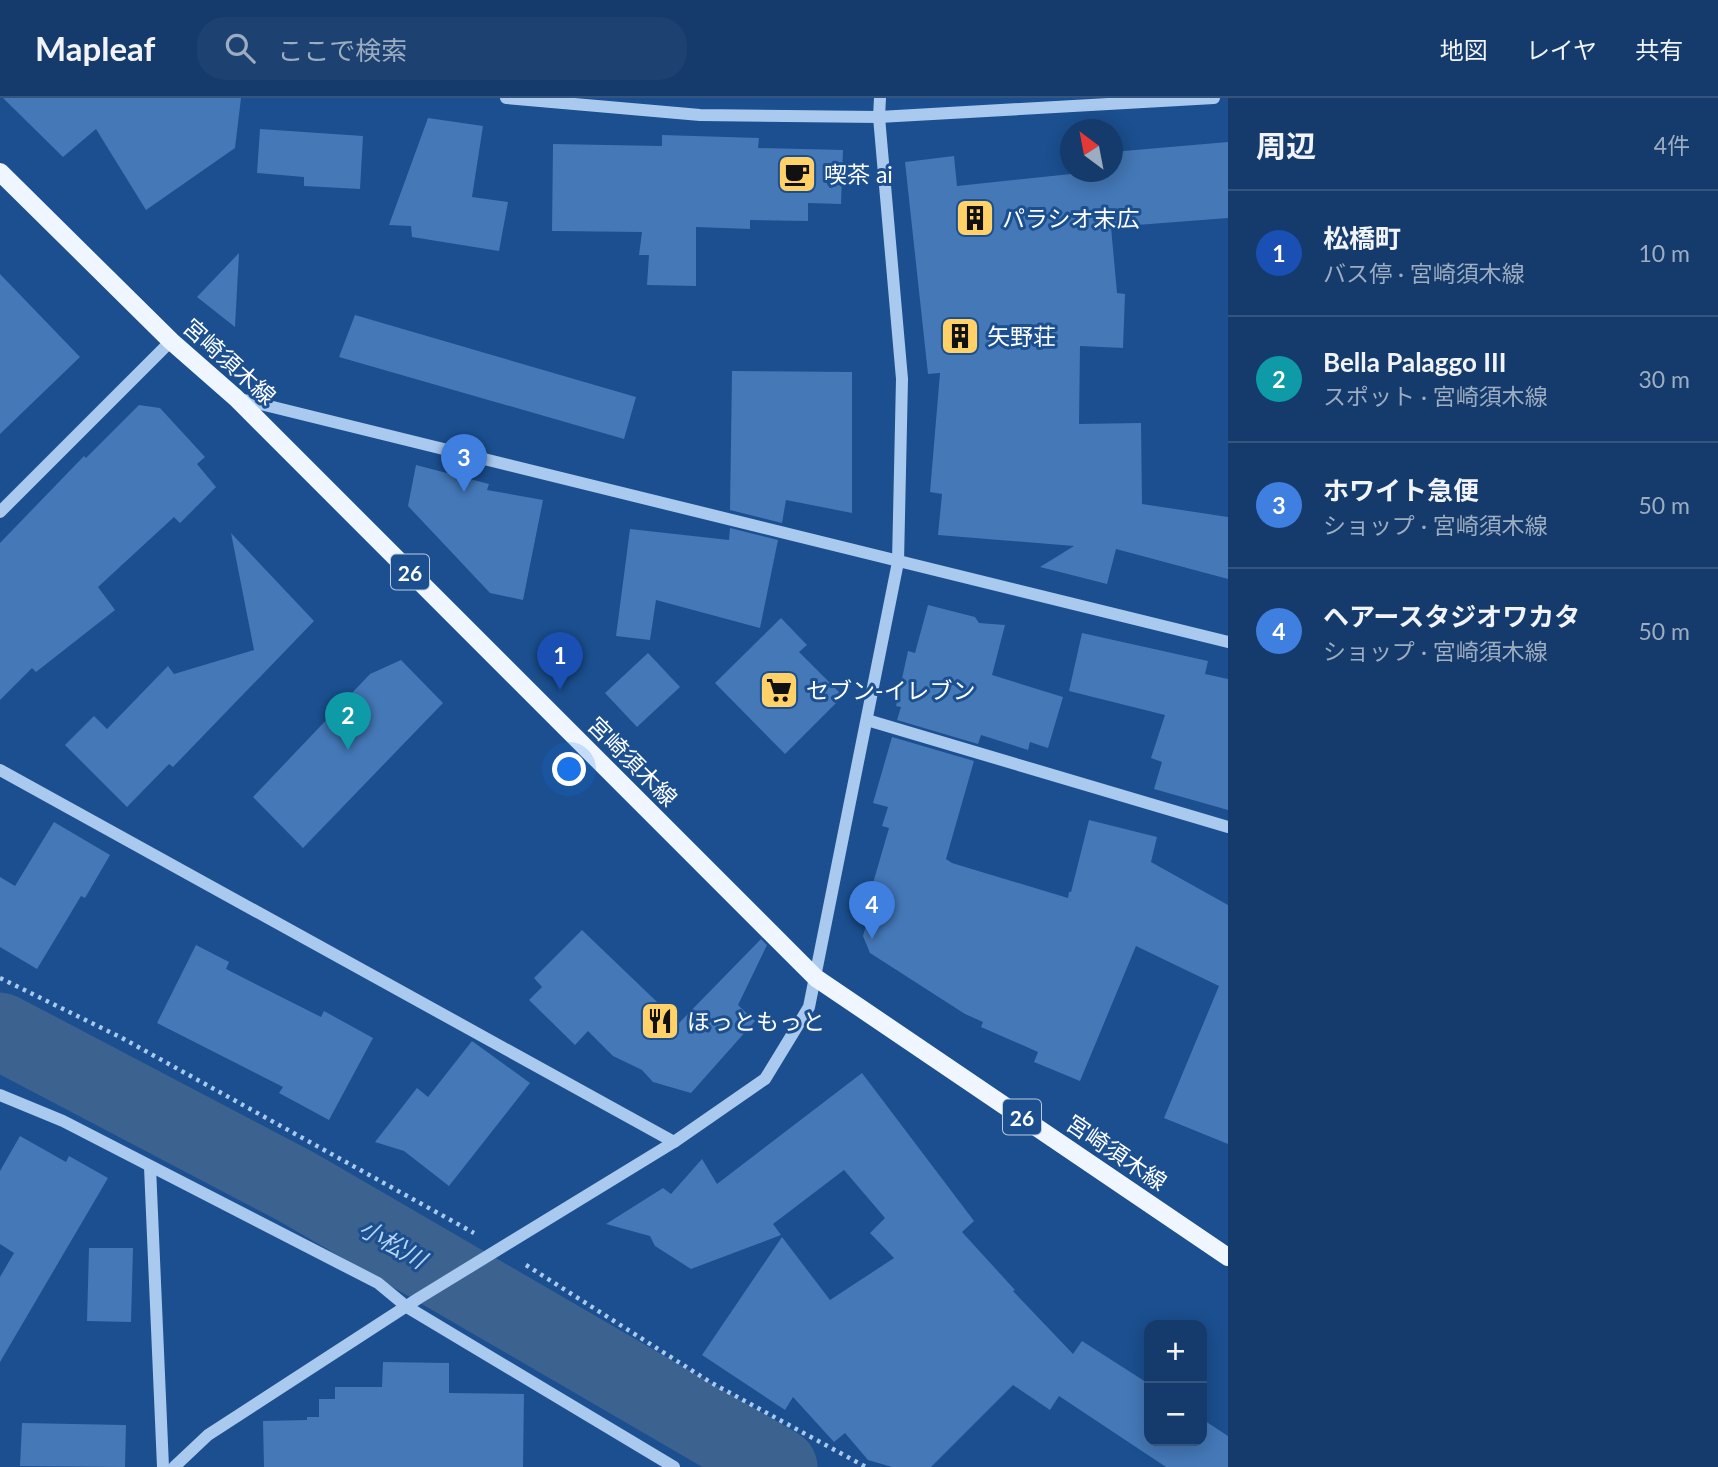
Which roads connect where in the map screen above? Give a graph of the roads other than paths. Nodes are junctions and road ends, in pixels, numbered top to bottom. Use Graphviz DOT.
graph roads {
  1 [pos="506,98"];
  2 [pos="880,98"];
  3 [pos="1214,98"];
  4 [pos="879,117"];
  5 [pos="0,172"];
  6 [pos="170,341"];
  7 [pos="236,398"];
  8 [pos="0,512"];
  9 [pos="898,562"];
  10 [pos="1228,642"];
  11 [pos="867,720"];
  12 [pos="0,770"];
  13 [pos="1228,827"];
  14 [pos="816,978"];
  15 [pos="0,1095"];
  16 [pos="674,1142"];
  17 [pos="150,1167"];
  18 [pos="1228,1257"];
  19 [pos="407,1307"];
  20 [pos="163,1467"];
  21 [pos="174,1467"];
  22 [pos="674,1467"];
  1 -- 4 [label="street"];
  2 -- 4 [label="street"];
  3 -- 4 [label="street"];
  4 -- 9 [label="street"];
  5 -- 6 [label="main road, 宮崎須木線 / 26"];
  6 -- 7 [label="main road, 宮崎須木線 / 26"];
  6 -- 8 [label="street"];
  7 -- 9 [label="street"];
  7 -- 14 [label="main road, 宮崎須木線 / 26"];
  9 -- 10 [label="street"];
  9 -- 11 [label="street"];
  11 -- 13 [label="street"];
  11 -- 14 [label="street"];
  12 -- 16 [label="street"];
  14 -- 16 [label="street"];
  14 -- 18 [label="main road, 宮崎須木線 / 26"];
  15 -- 17 [label="street"];
  16 -- 19 [label="street"];
  17 -- 19 [label="street"];
  17 -- 20 [label="street"];
  19 -- 21 [label="street"];
  19 -- 22 [label="street"];
}
